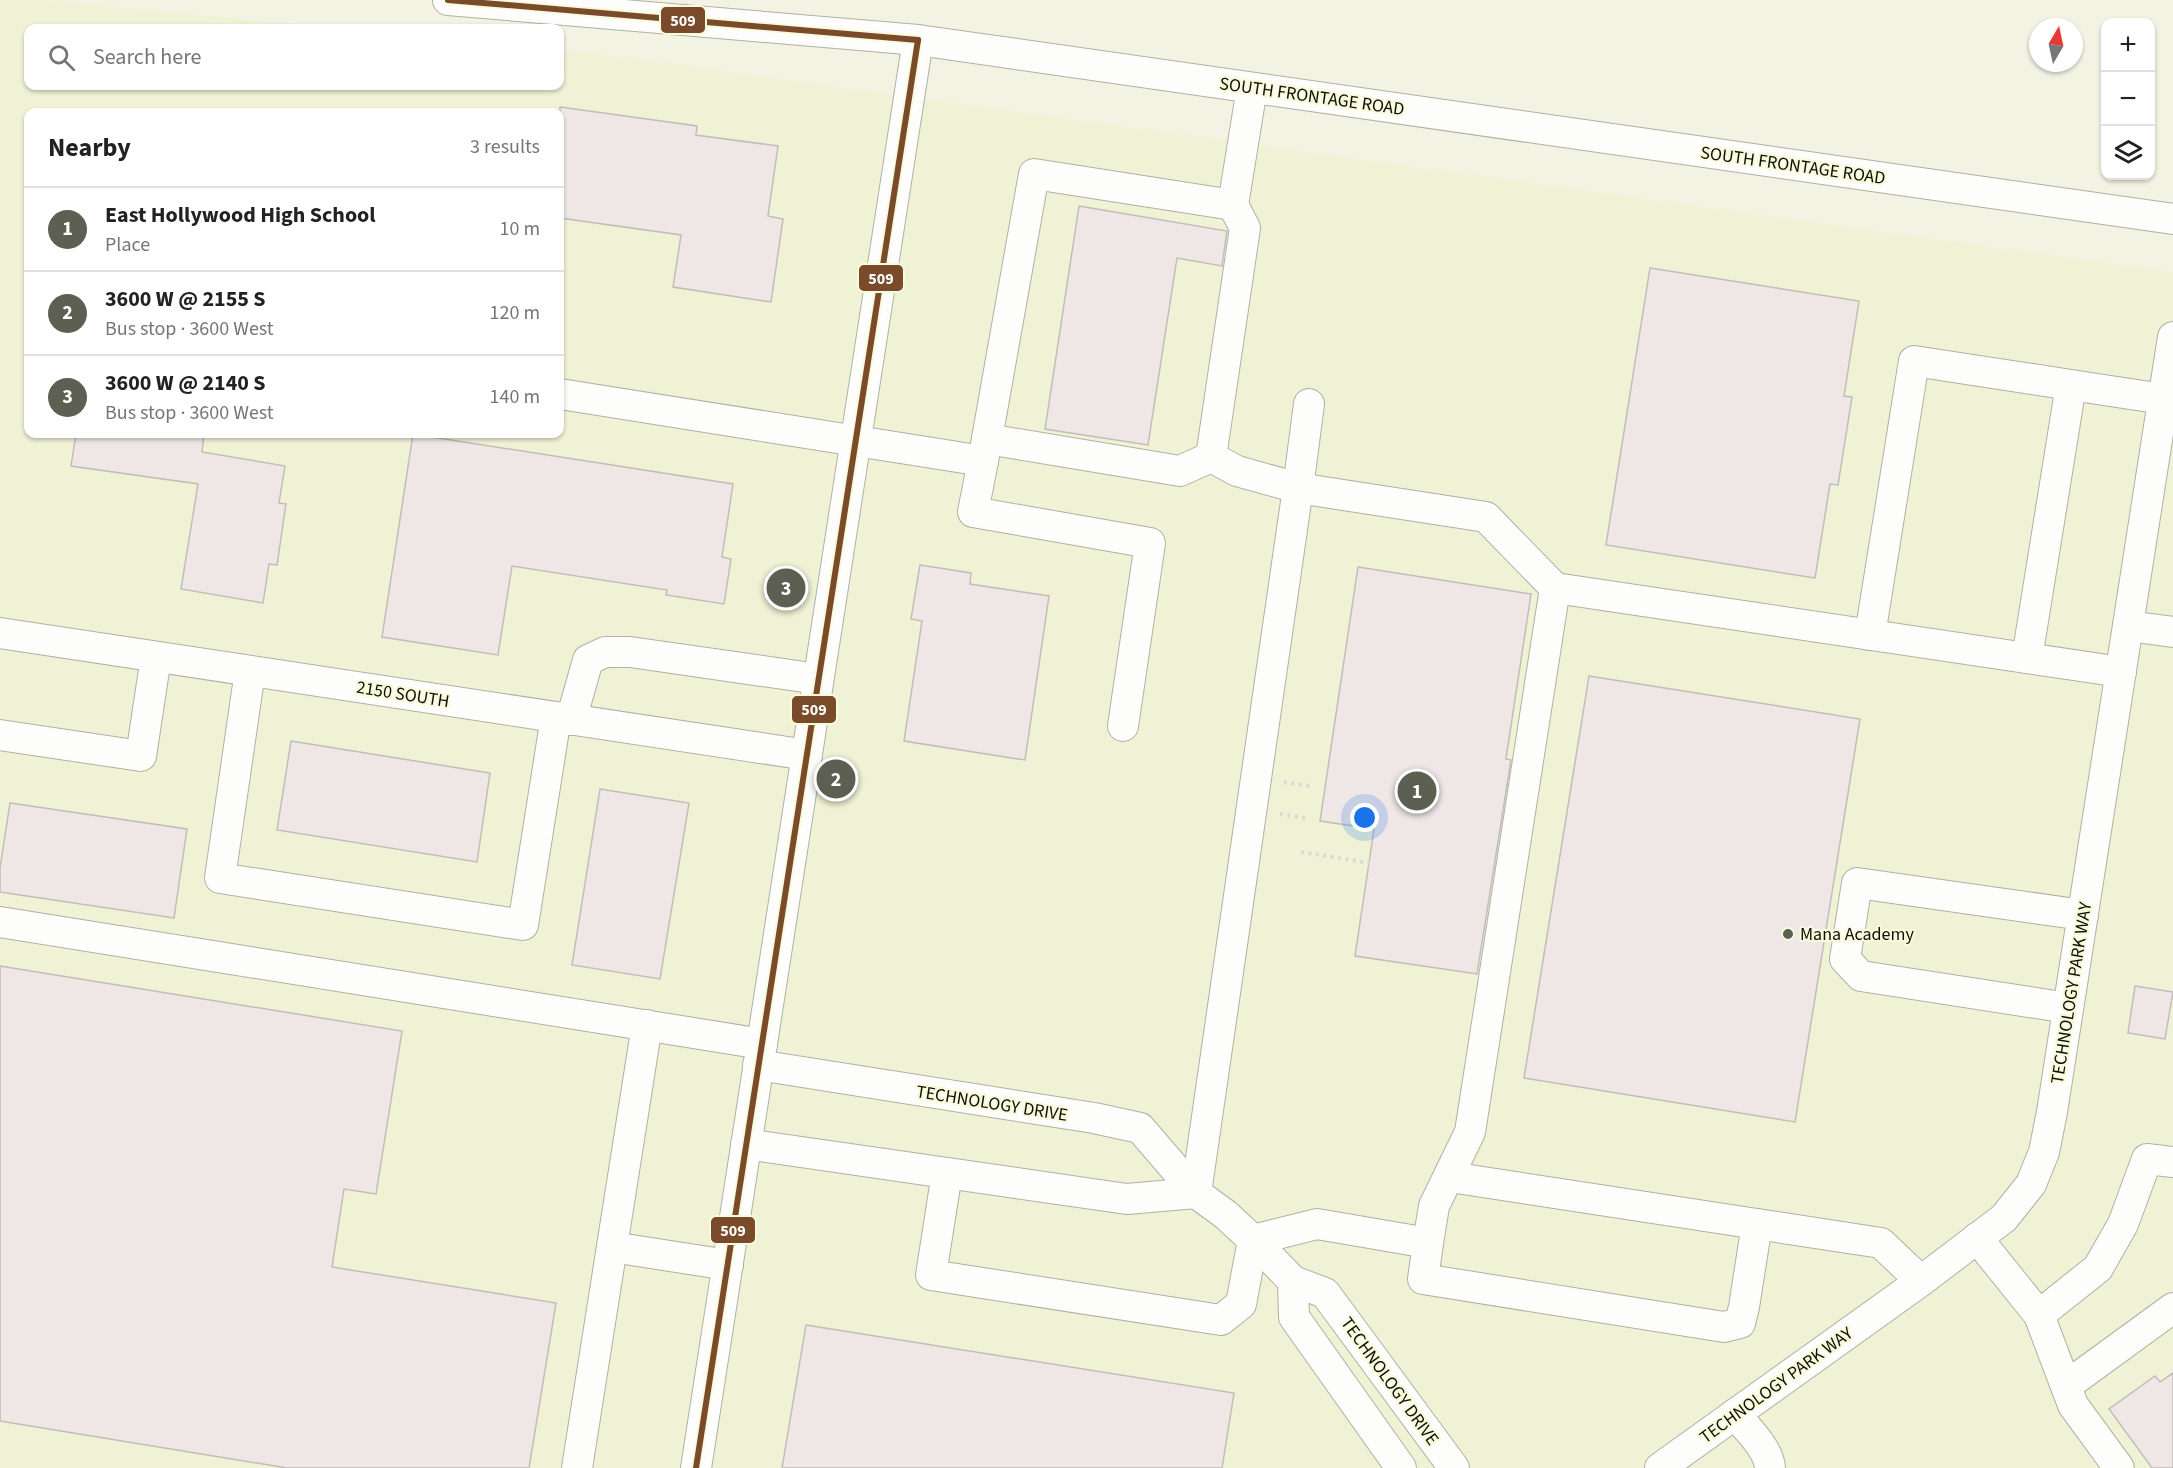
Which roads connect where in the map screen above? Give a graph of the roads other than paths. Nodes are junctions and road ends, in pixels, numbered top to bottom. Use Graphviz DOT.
graph roads {
  1 [pos="448,0"];
  2 [pos="918,40"];
  3 [pos="1252,88"];
  4 [pos="1233,205"];
  5 [pos="2173,219"];
  6 [pos="2173,337"];
  7 [pos="2071,386"];
  8 [pos="564,395"];
  9 [pos="2163,399"];
  10 [pos="1309,404"];
  11 [pos="2166,432"];
  12 [pos="855,442"];
  13 [pos="985,450"];
  14 [pos="1211,457"];
  15 [pos="1298,488"];
  16 [pos="1556,588"];
  17 [pos="2128,626"];
  18 [pos="2173,632"];
  19 [pos="0,633"];
  20 [pos="1870,635"];
  21 [pos="156,657"];
  22 [pos="2027,658"];
  23 [pos="250,671"];
  24 [pos="2121,672"];
  25 [pos="818,680"];
  26 [pos="563,718"];
  27 [pos="1123,726"];
  28 [pos="0,735"];
  29 [pos="807,755"];
  30 [pos="2083,915"];
  31 [pos="0,922"];
  32 [pos="2068,1008"];
  33 [pos="647,1025"];
  34 [pos="760,1055"];
  35 [pos="746,1144"];
  36 [pos="2173,1162"];
  37 [pos="947,1173"];
  38 [pos="1450,1177"];
  39 [pos="1196,1193"];
  40 [pos="1757,1224"];
  41 [pos="1977,1238"];
  42 [pos="1253,1240"];
  43 [pos="1428,1244"];
  44 [pos="612,1246"];
  45 [pos="728,1265"];
  46 [pos="1293,1281"];
  47 [pos="1920,1281"];
  48 [pos="2173,1308"];
  49 [pos="2039,1315"];
  50 [pos="2066,1386"];
  51 [pos="1736,1414"];
  52 [pos="577,1468"];
  53 [pos="696,1468"];
  54 [pos="1401,1468"];
  55 [pos="1454,1468"];
  56 [pos="1660,1468"];
  57 [pos="1770,1468"];
  58 [pos="2120,1468"];
  1 -- 2 [label="street, SOUTH FRONTAGE ROAD"];
  2 -- 3 [label="street, SOUTH FRONTAGE ROAD"];
  2 -- 12 [label="street"];
  3 -- 4 [label="street"];
  3 -- 5 [label="street, SOUTH FRONTAGE ROAD"];
  4 -- 13 [label="street"];
  4 -- 14 [label="street"];
  6 -- 9 [label="street, TECHNOLOGY PARK WAY"];
  7 -- 9 [label="street"];
  7 -- 20 [label="street"];
  7 -- 22 [label="street"];
  8 -- 12 [label="street"];
  9 -- 11 [label="street, TECHNOLOGY PARK WAY"];
  10 -- 15 [label="street"];
  11 -- 17 [label="street, TECHNOLOGY PARK WAY"];
  12 -- 13 [label="street"];
  12 -- 25 [label="street"];
  13 -- 14 [label="street"];
  13 -- 27 [label="street"];
  14 -- 15 [label="street"];
  15 -- 16 [label="street"];
  15 -- 39 [label="street"];
  16 -- 20 [label="street"];
  16 -- 38 [label="street"];
  17 -- 18 [label="street"];
  17 -- 24 [label="street, TECHNOLOGY PARK WAY"];
  19 -- 21 [label="street, 2150 SOUTH"];
  20 -- 22 [label="street"];
  21 -- 23 [label="street, 2150 SOUTH"];
  21 -- 28 [label="street"];
  22 -- 24 [label="street"];
  23 -- 26 [label="street, 2150 SOUTH"];
  23 -- 26 [label="street"];
  24 -- 30 [label="street, TECHNOLOGY PARK WAY"];
  25 -- 26 [label="street"];
  25 -- 29 [label="street"];
  26 -- 29 [label="street, 2150 SOUTH"];
  29 -- 34 [label="street"];
  30 -- 32 [label="street, TECHNOLOGY PARK WAY"];
  30 -- 32 [label="street"];
  31 -- 33 [label="street, TECHNOLOGY DRIVE"];
  32 -- 41 [label="street, TECHNOLOGY PARK WAY"];
  33 -- 34 [label="street, TECHNOLOGY DRIVE"];
  33 -- 44 [label="street"];
  34 -- 35 [label="street"];
  34 -- 39 [label="street, TECHNOLOGY DRIVE"];
  35 -- 37 [label="street"];
  35 -- 45 [label="street"];
  36 -- 49 [label="street"];
  37 -- 39 [label="street"];
  37 -- 42 [label="street"];
  38 -- 40 [label="street"];
  38 -- 43 [label="street"];
  39 -- 42 [label="street, TECHNOLOGY DRIVE"];
  40 -- 43 [label="street"];
  40 -- 47 [label="street"];
  41 -- 47 [label="street, TECHNOLOGY PARK WAY"];
  41 -- 49 [label="street"];
  42 -- 43 [label="street"];
  42 -- 46 [label="street, TECHNOLOGY DRIVE"];
  44 -- 45 [label="street"];
  44 -- 52 [label="street"];
  45 -- 53 [label="street"];
  46 -- 54 [label="street"];
  46 -- 55 [label="street, TECHNOLOGY DRIVE"];
  47 -- 51 [label="street, TECHNOLOGY PARK WAY"];
  48 -- 50 [label="street"];
  49 -- 50 [label="street"];
  50 -- 58 [label="street"];
  51 -- 56 [label="street, TECHNOLOGY PARK WAY"];
  51 -- 57 [label="street"];
}
